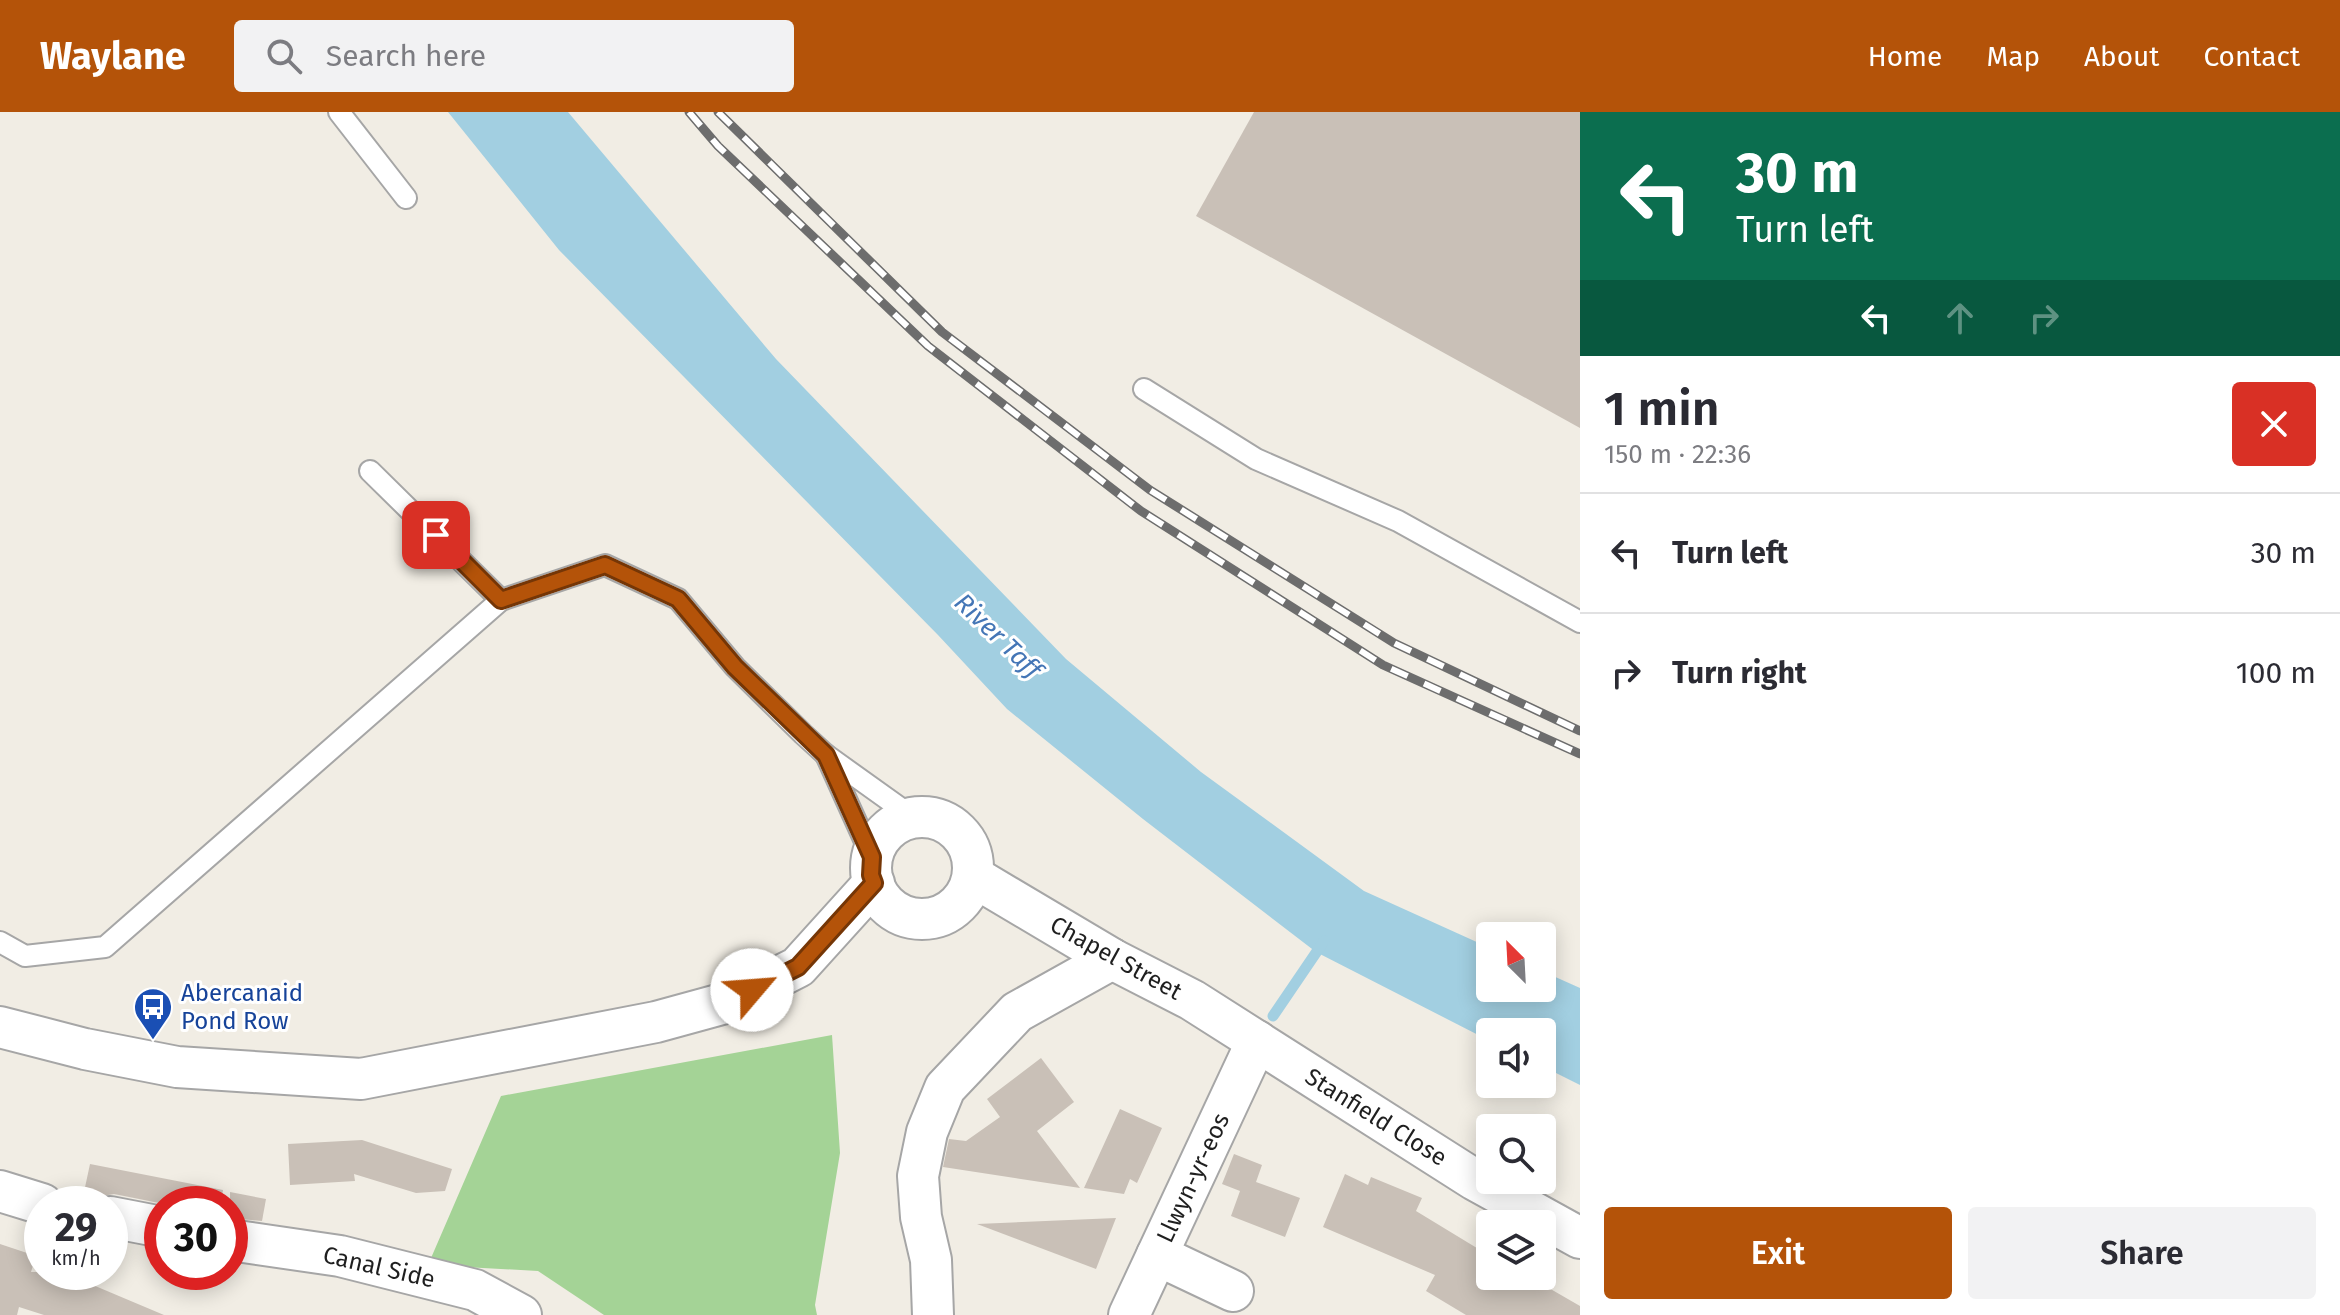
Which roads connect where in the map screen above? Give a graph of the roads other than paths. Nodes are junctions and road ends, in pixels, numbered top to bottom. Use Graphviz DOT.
graph roads {
  1 [pos="339,112"];
  2 [pos="406,198"];
  3 [pos="1144,389"];
  4 [pos="370,471"];
  5 [pos="501,600"];
  6 [pos="1580,622"];
  7 [pos="826,755"];
  8 [pos="914,818"];
  9 [pos="873,870"];
  10 [pos="974,877"];
  11 [pos="0,942"];
  12 [pos="1112,959"];
  13 [pos="0,1027"];
  14 [pos="1257,1041"];
  15 [pos="0,1191"];
  16 [pos="24,1198"];
  17 [pos="1580,1238"];
  18 [pos="248,1243"];
  19 [pos="1157,1255"];
  20 [pos="1233,1291"];
  21 [pos="521,1315"];
  22 [pos="933,1315"];
  23 [pos="1129,1315"];
  1 -- 2 [label="lane"];
  3 -- 6 [label="lane"];
  4 -- 5 [label="lane"];
  5 -- 7 [label="lane"];
  5 -- 11 [label="lane"];
  7 -- 8 [label="lane"];
  7 -- 9 [label="lane"];
  8 -- 9 [label="street"];
  8 -- 10 [label="street"];
  9 -- 10 [label="street"];
  9 -- 13 [label="street"];
  10 -- 12 [label="street, Chapel Street"];
  12 -- 14 [label="street, Chapel Street"];
  12 -- 22 [label="street"];
  14 -- 17 [label="street, Stanfield Close"];
  14 -- 19 [label="street, Llwyn-yr-eos"];
  15 -- 16 [label="street"];
  18 -- 21 [label="street, Canal Side"];
  19 -- 20 [label="street"];
  19 -- 23 [label="street, Llwyn-yr-eos"];
}
